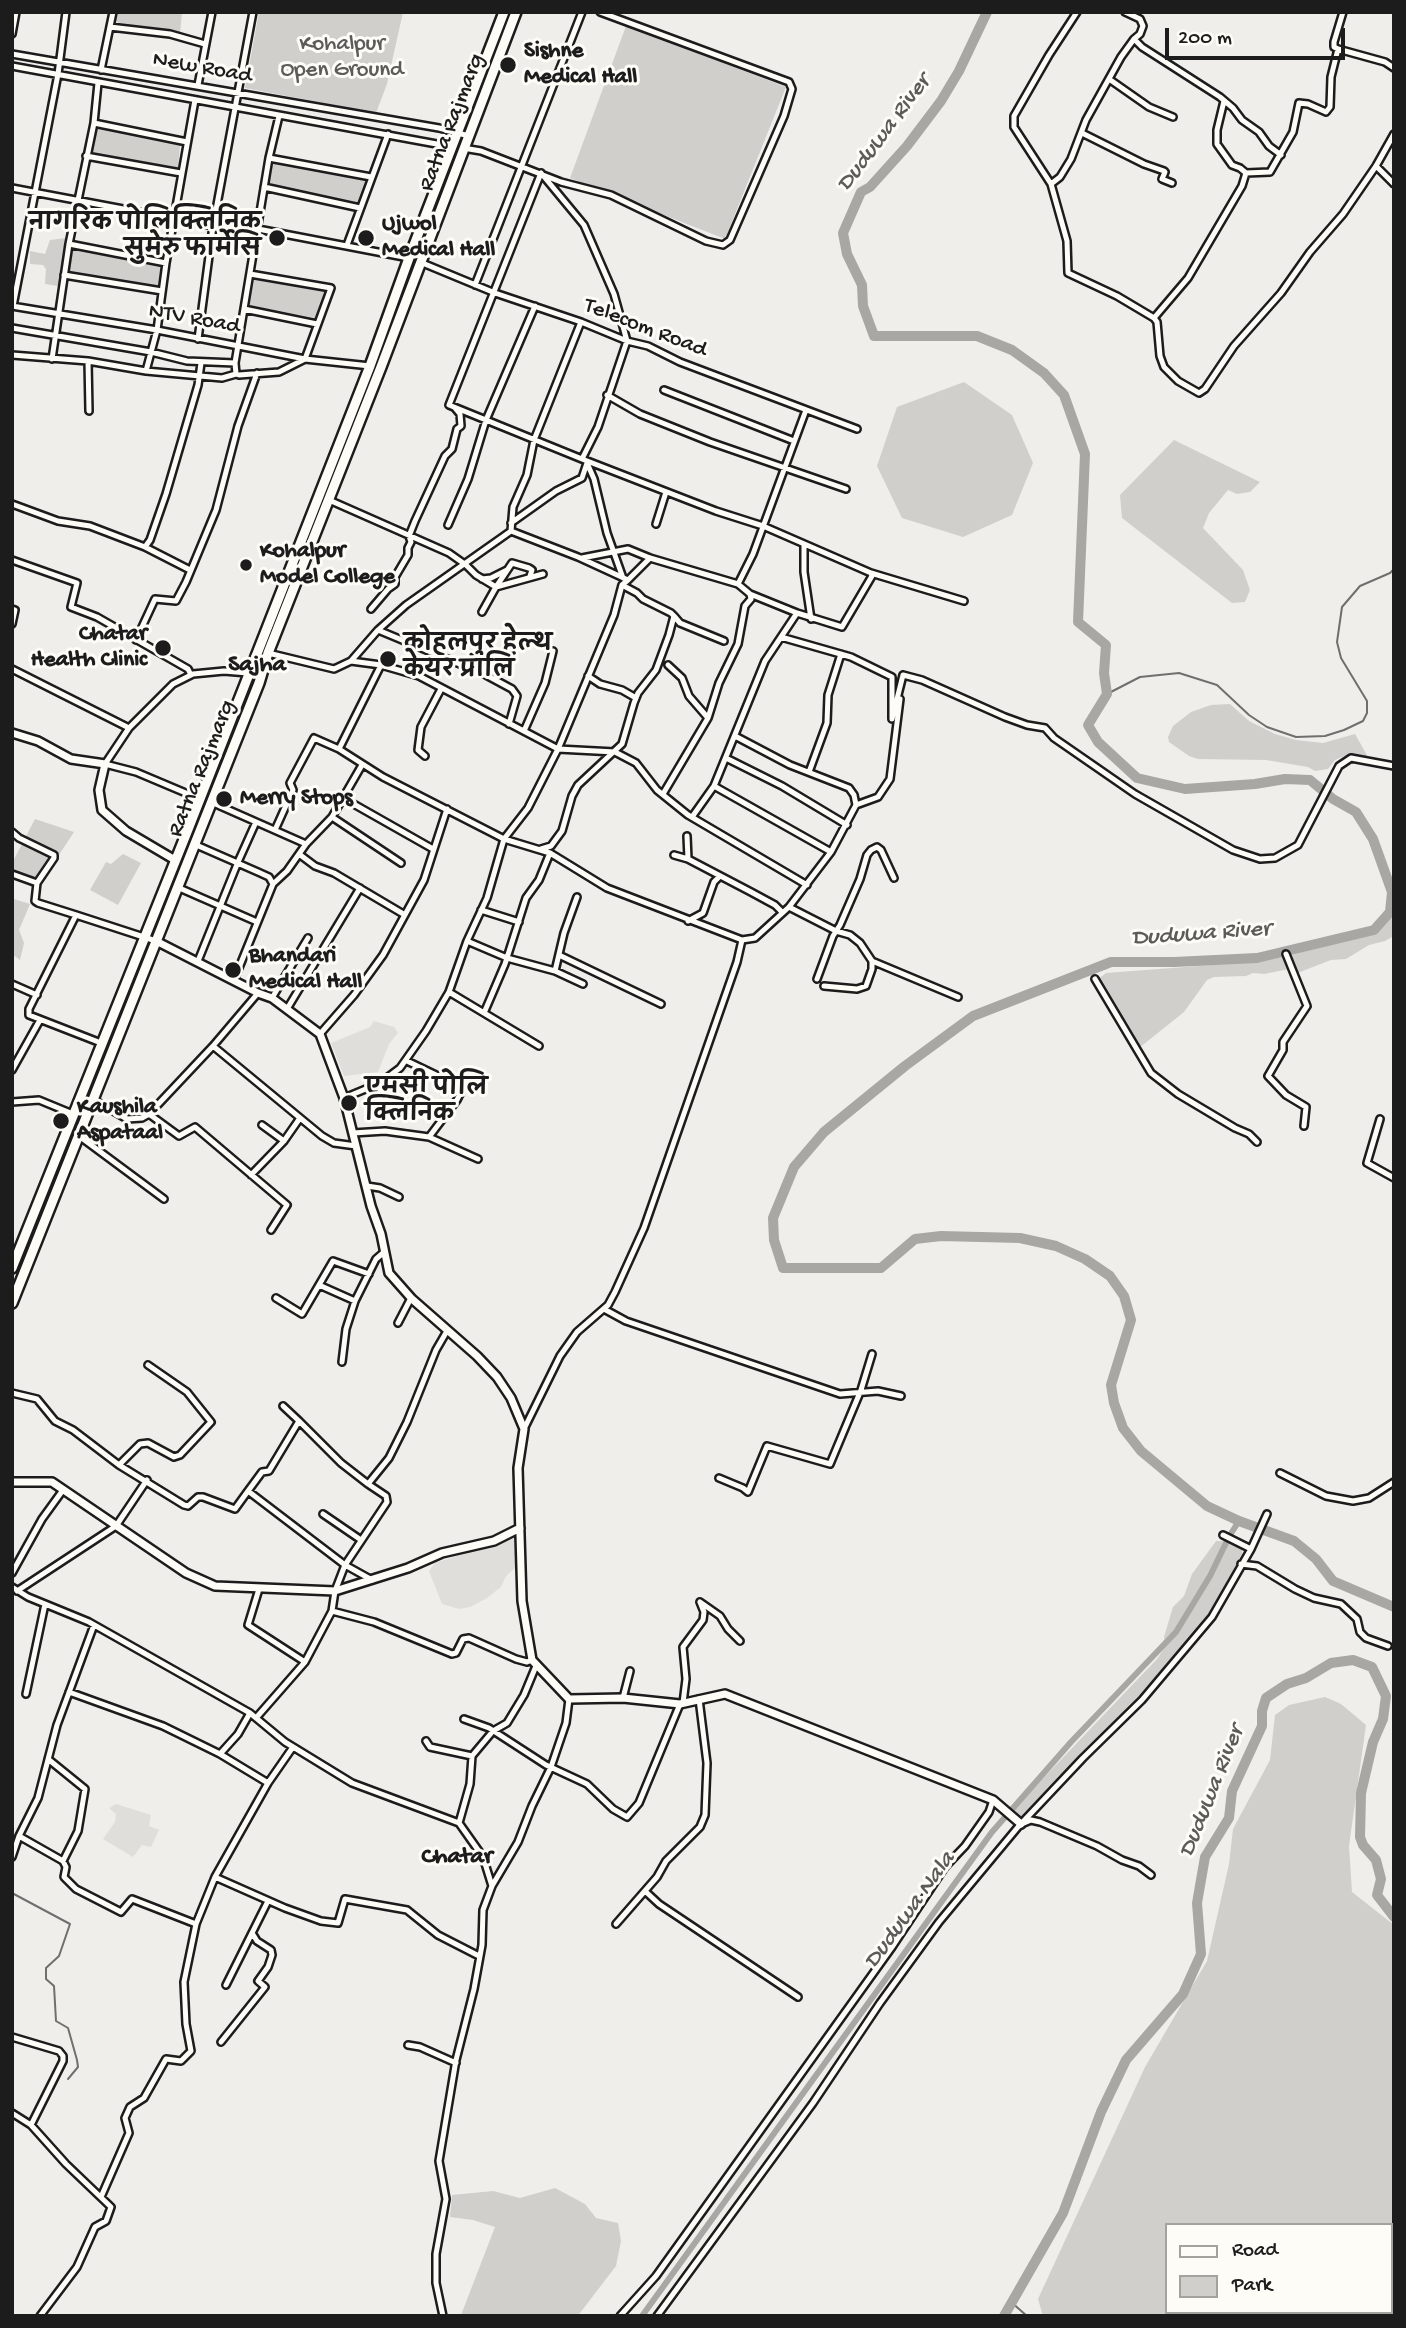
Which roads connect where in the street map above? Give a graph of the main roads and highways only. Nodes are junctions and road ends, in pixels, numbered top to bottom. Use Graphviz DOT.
graph roads {
  1 [pos="504,12"];
  2 [pos="516,12"];
  3 [pos="12,1268"];
  4 [pos="12,1303"];
  1 -- 3 [label="highway, Ratna Rajmarg"];
  2 -- 4 [label="highway, Ratna Rajmarg"];
}
